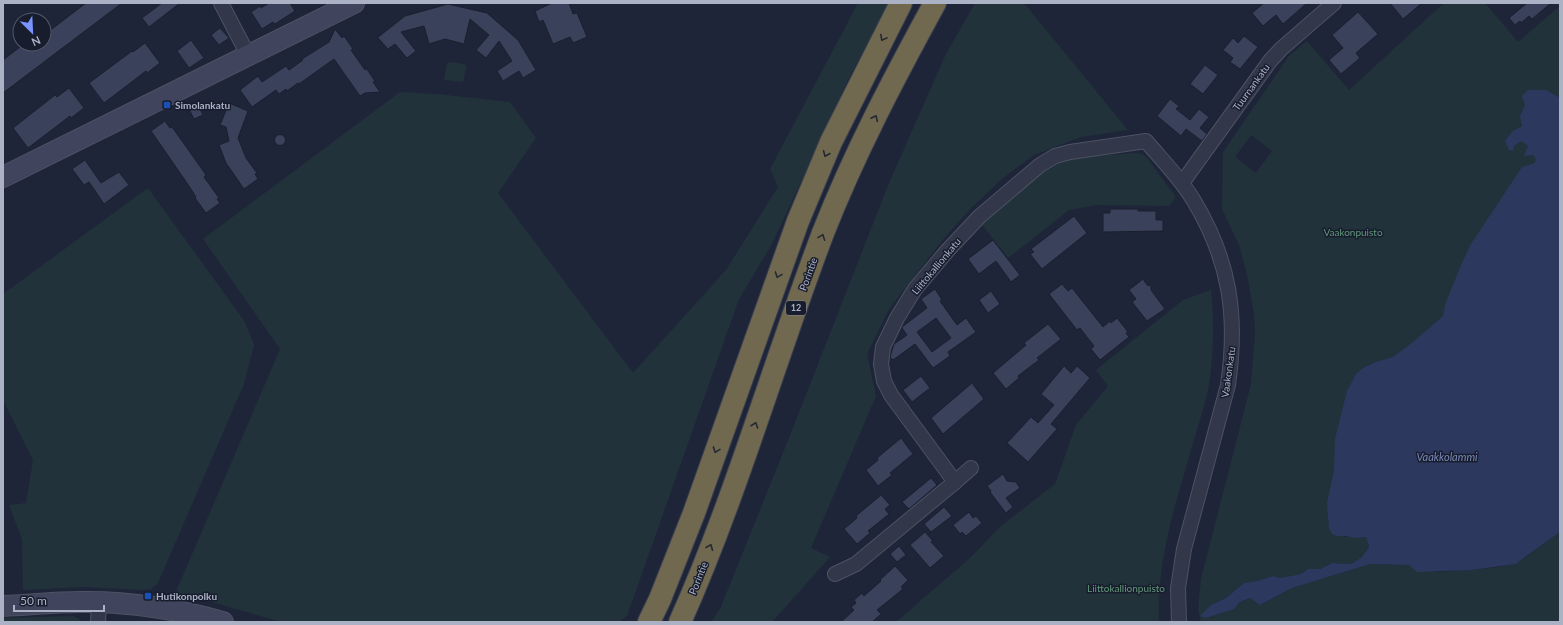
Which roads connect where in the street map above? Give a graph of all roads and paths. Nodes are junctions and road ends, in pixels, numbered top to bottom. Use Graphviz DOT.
graph roads {
  1 [pos="221,3"];
  2 [pos="354,3"];
  3 [pos="901,3"];
  4 [pos="935,3"];
  5 [pos="1334,3"];
  6 [pos="248,55"];
  7 [pos="1146,141"];
  8 [pos="3,177"];
  9 [pos="1182,183"];
  10 [pos="971,468"];
  11 [pos="955,482"];
  12 [pos="835,574"];
  13 [pos="99,602"];
  14 [pos="3,606"];
  15 [pos="98,622"];
  16 [pos="223,622"];
  17 [pos="649,622"];
  18 [pos="680,622"];
  19 [pos="1179,622"];
  1 -- 6 [label="street"];
  2 -- 6 [label="street"];
  3 -- 17 [label="highway, one-way"];
  18 -- 4 [label="highway, Porintie / 12, one-way"];
  5 -- 9 [label="street, Tuurnankatu"];
  6 -- 8 [label="street"];
  7 -- 9 [label="street, Vaakonkatu"];
  7 -- 11 [label="street, Liittokallionkatu"];
  9 -- 19 [label="street, Vaakonkatu"];
  10 -- 11 [label="street"];
  11 -- 12 [label="street"];
  13 -- 14 [label="street"];
  13 -- 15 [label="street"];
  13 -- 16 [label="street"];
}
